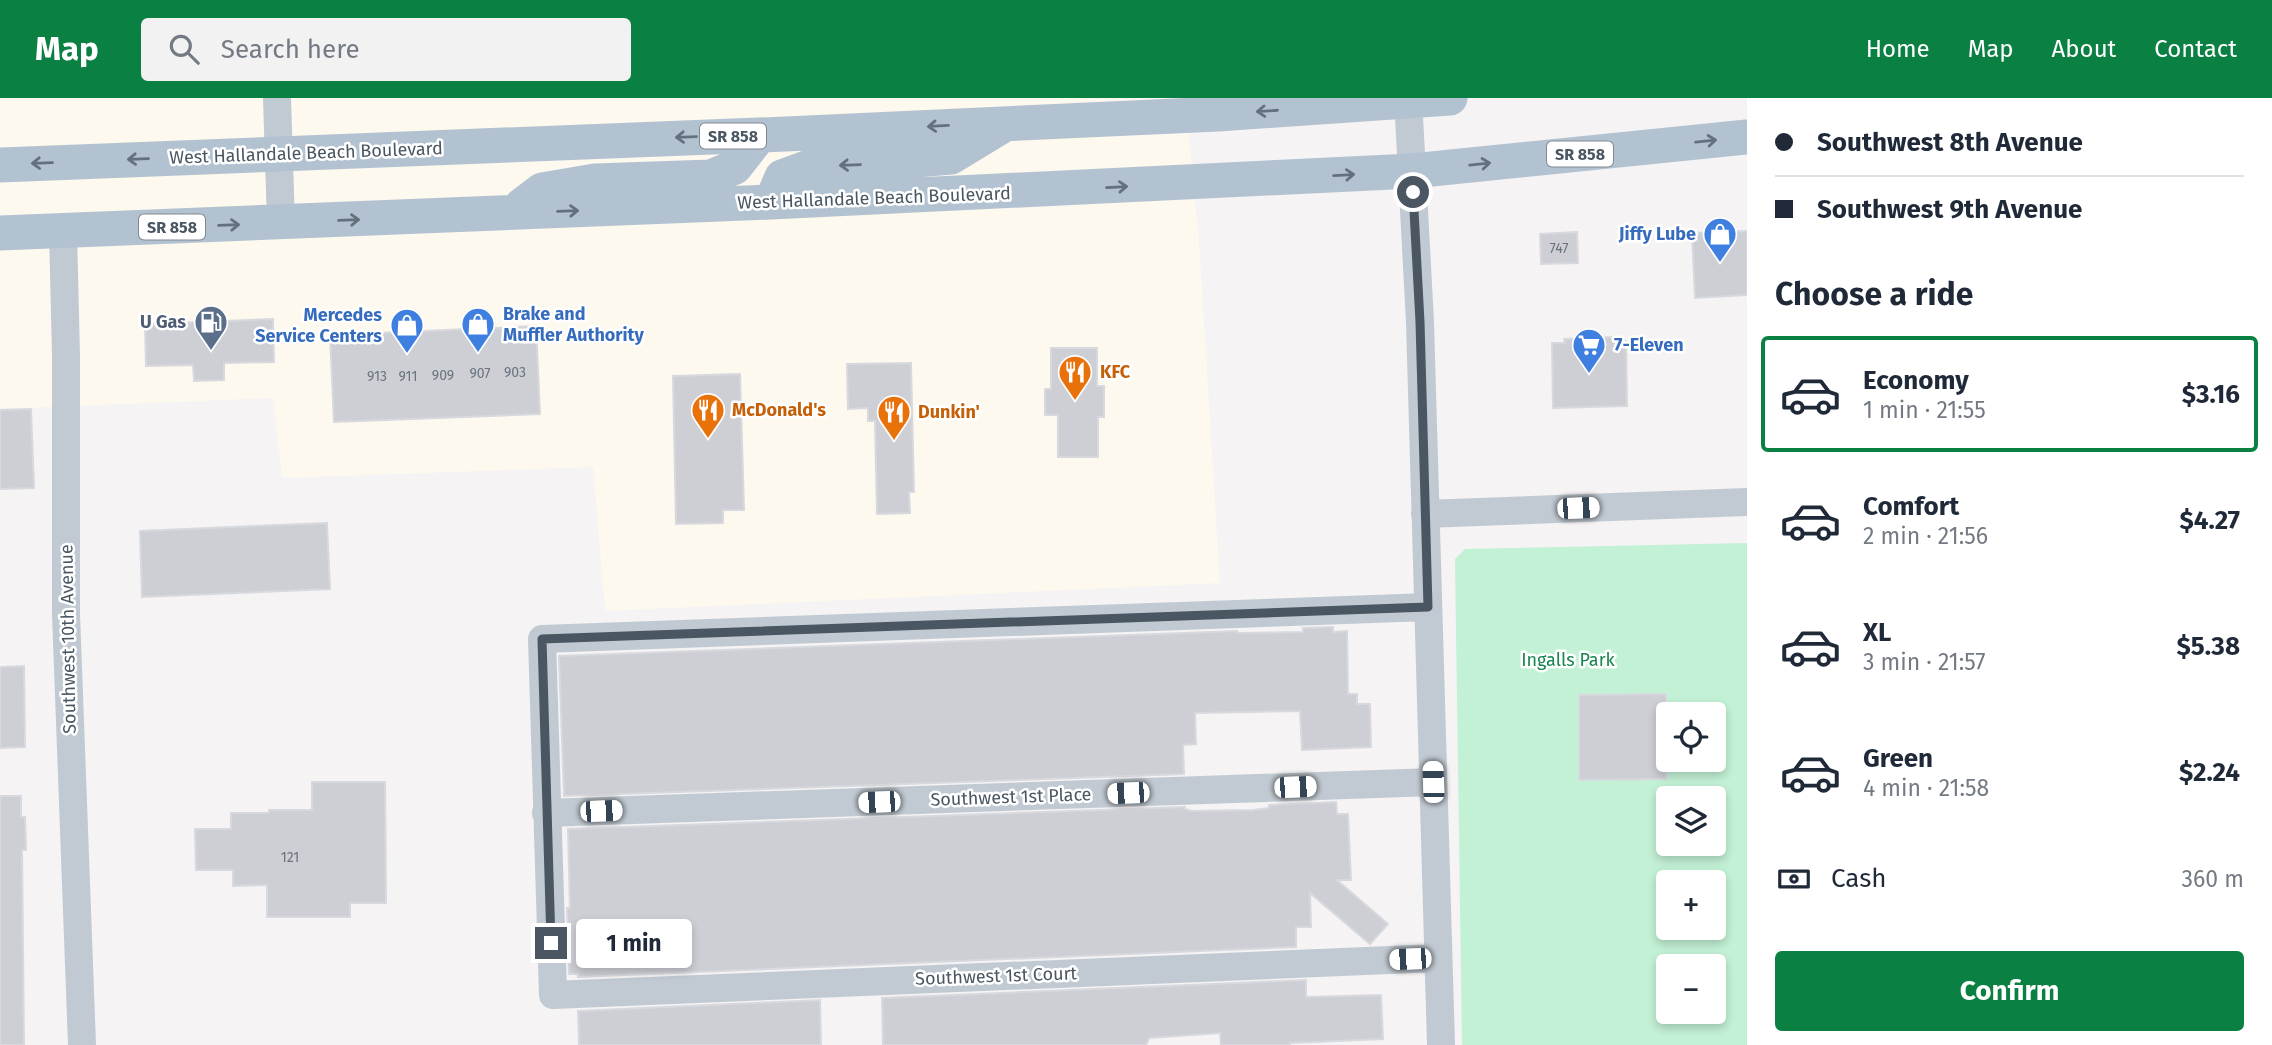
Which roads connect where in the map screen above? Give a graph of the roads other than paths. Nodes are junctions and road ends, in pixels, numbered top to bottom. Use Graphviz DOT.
graph roads {
  1 [pos="277,98"];
  2 [pos="1450,98"];
  3 [pos="1408,100"];
  4 [pos="1006,123"];
  5 [pos="760,135"];
  6 [pos="1747,137"];
  7 [pos="279,154"];
  8 [pos="0,165"];
  9 [pos="1412,171"];
  10 [pos="771,202"];
  11 [pos="510,214"];
  12 [pos="281,223"];
  13 [pos="63,232"];
  14 [pos="0,233"];
  15 [pos="1747,502"];
  16 [pos="1426,514"];
  17 [pos="1428,607"];
  18 [pos="1433,782"];
  19 [pos="546,813"];
  20 [pos="1438,958"];
  21 [pos="82,1045"];
  22 [pos="1441,1045"];
  1 -- 7 [label="street"];
  2 -- 3 [label="main road, West Hallandale Beach Boulevard / SR 858"];
  3 -- 4 [label="main road, West Hallandale Beach Boulevard / SR 858, one-way"];
  3 -- 9 [label="street"];
  4 -- 5 [label="main road, West Hallandale Beach Boulevard / SR 858, one-way"];
  4 -- 10 [label="main road, one-way"];
  5 -- 7 [label="main road, West Hallandale Beach Boulevard / SR 858, one-way"];
  5 -- 11 [label="main road"];
  9 -- 6 [label="main road, West Hallandale Beach Boulevard / SR 858, one-way"];
  7 -- 8 [label="main road, West Hallandale Beach Boulevard / SR 858, one-way"];
  7 -- 12 [label="street"];
  10 -- 9 [label="main road, West Hallandale Beach Boulevard / SR 858, one-way"];
  9 -- 16 [label="street"];
  11 -- 10 [label="main road, West Hallandale Beach Boulevard / SR 858, one-way"];
  12 -- 11 [label="main road, West Hallandale Beach Boulevard / SR 858, one-way"];
  13 -- 12 [label="main road, West Hallandale Beach Boulevard / SR 858, one-way"];
  13 -- 14 [label="main road, West Hallandale Beach Boulevard / SR 858"];
  13 -- 21 [label="street, Southwest 10th Avenue"];
  15 -- 16 [label="street"];
  16 -- 17 [label="street"];
  17 -- 18 [label="street"];
  17 -- 19 [label="street"];
  18 -- 19 [label="street, Southwest 1st Place"];
  18 -- 20 [label="street"];
  19 -- 20 [label="street, Southwest 1st Court"];
  20 -- 22 [label="street"];
}
